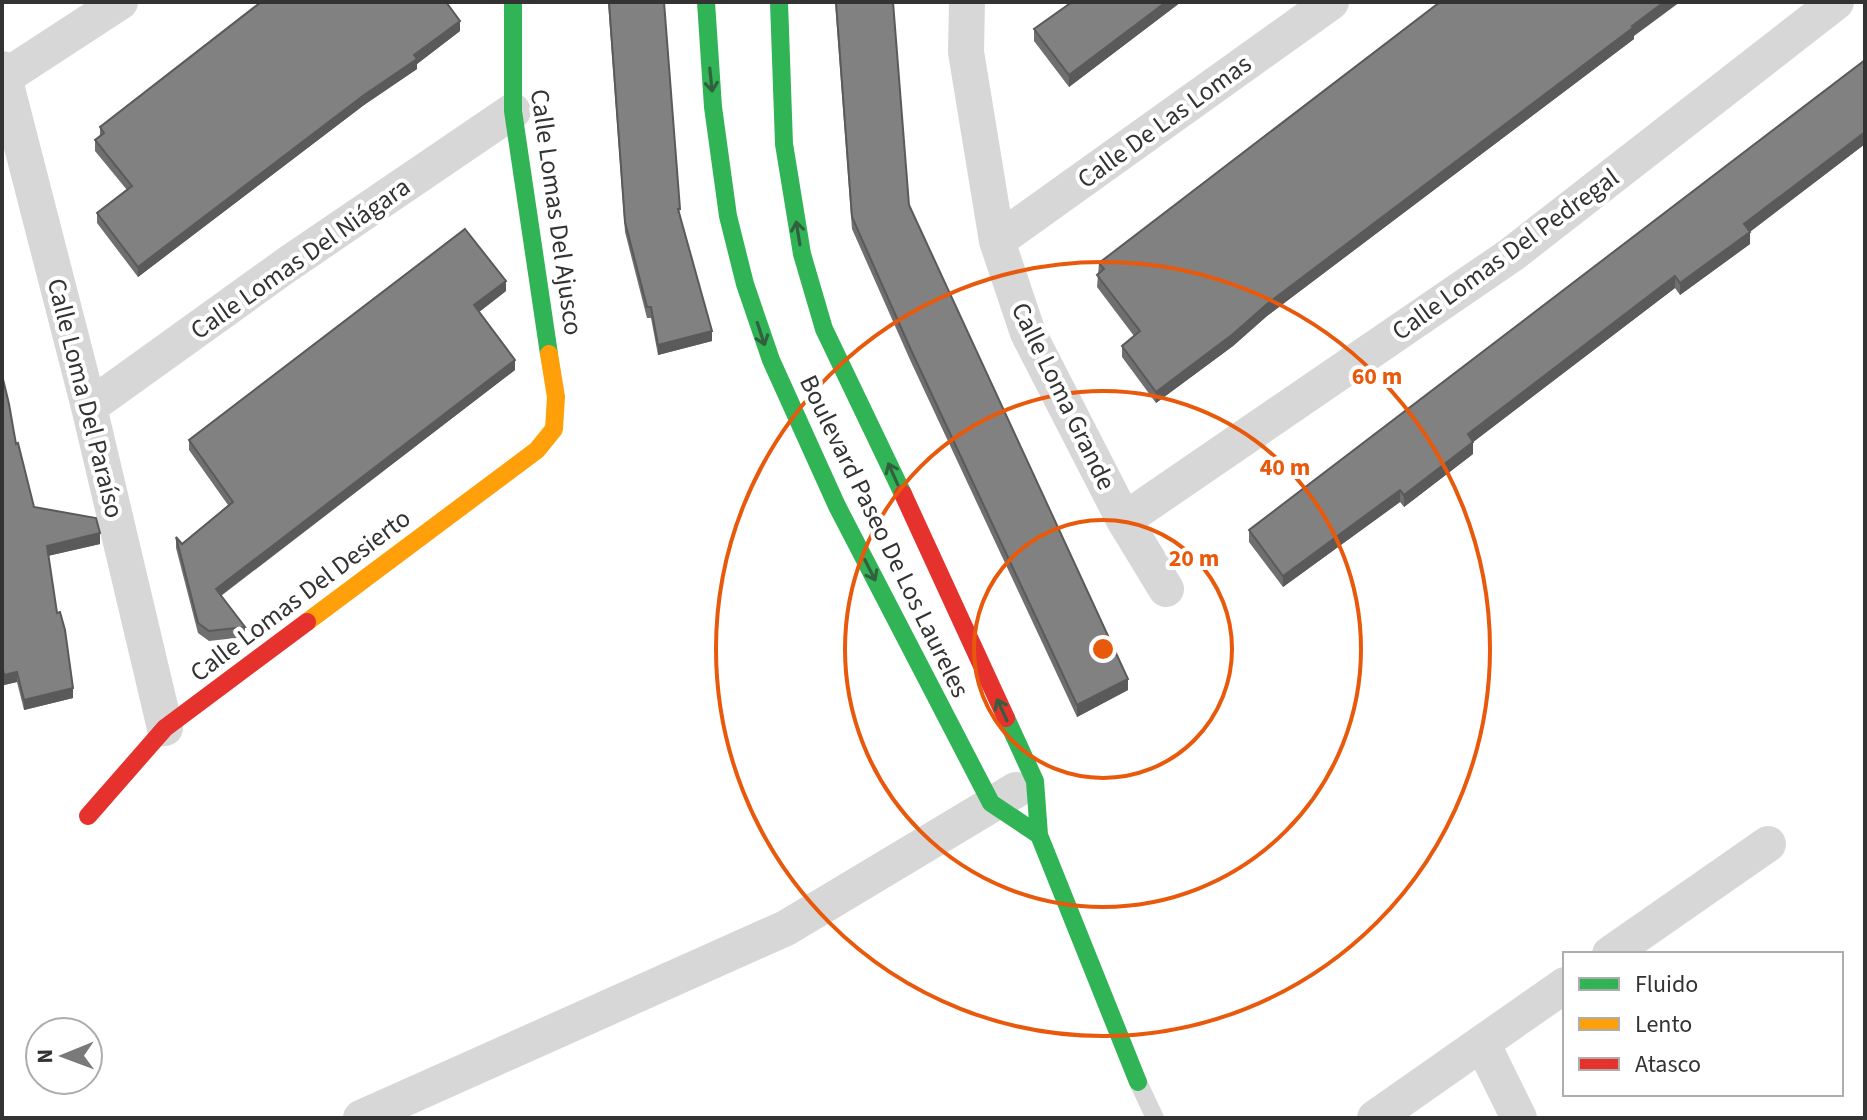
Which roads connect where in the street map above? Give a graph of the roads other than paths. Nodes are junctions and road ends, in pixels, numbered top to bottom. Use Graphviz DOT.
graph roads {
  1 [pos="120,2"];
  2 [pos="513,2"];
  3 [pos="706,2"];
  4 [pos="779,2"];
  5 [pos="967,2"];
  6 [pos="1331,2"];
  7 [pos="1836,2"];
  8 [pos="3,73"];
  9 [pos="513,111"];
  10 [pos="997,241"];
  11 [pos="89,407"];
  12 [pos="554,429"];
  13 [pos="1124,520"];
  14 [pos="1166,589"];
  15 [pos="165,728"];
  16 [pos="1035,781"];
  17 [pos="991,803"];
  18 [pos="88,816"];
  19 [pos="1039,835"];
  20 [pos="1768,844"];
  21 [pos="1613,952"];
  22 [pos="1563,986"];
  23 [pos="1482,1043"];
  24 [pos="1138,1082"];
  25 [pos="361,1118"];
  26 [pos="1155,1118"];
  27 [pos="1375,1118"];
  28 [pos="1519,1118"];
  1 -- 8 [label="street"];
  2 -- 9 [label="street, Calle Lomas Del Ajusco"];
  3 -- 17 [label="street, Boulevard Paseo De Los Laureles, one-way"];
  16 -- 4 [label="street, Boulevard Paseo De Los Laureles, one-way"];
  5 -- 10 [label="street, Calle Loma Grande"];
  6 -- 10 [label="street, Calle De Las Lomas"];
  7 -- 13 [label="street, Calle Lomas Del Pedregal"];
  8 -- 11 [label="street, Calle Loma Del Paraíso"];
  9 -- 11 [label="street, Calle Lomas Del Niágara"];
  9 -- 12 [label="street, Calle Lomas Del Ajusco"];
  10 -- 13 [label="street, Calle Loma Grande"];
  11 -- 15 [label="street, Calle Loma Del Paraíso"];
  12 -- 15 [label="street, Calle Lomas Del Desierto"];
  13 -- 14 [label="street, Calle Loma Grande"];
  15 -- 18 [label="street, Calle Lomas Del Desierto"];
  16 -- 17 [label="street"];
  16 -- 19 [label="street"];
  17 -- 19 [label="street"];
  17 -- 25 [label="street"];
  19 -- 24 [label="street"];
  20 -- 21 [label="street"];
  22 -- 23 [label="street"];
  23 -- 27 [label="street"];
  23 -- 28 [label="street"];
  24 -- 26 [label="lane"];
}
